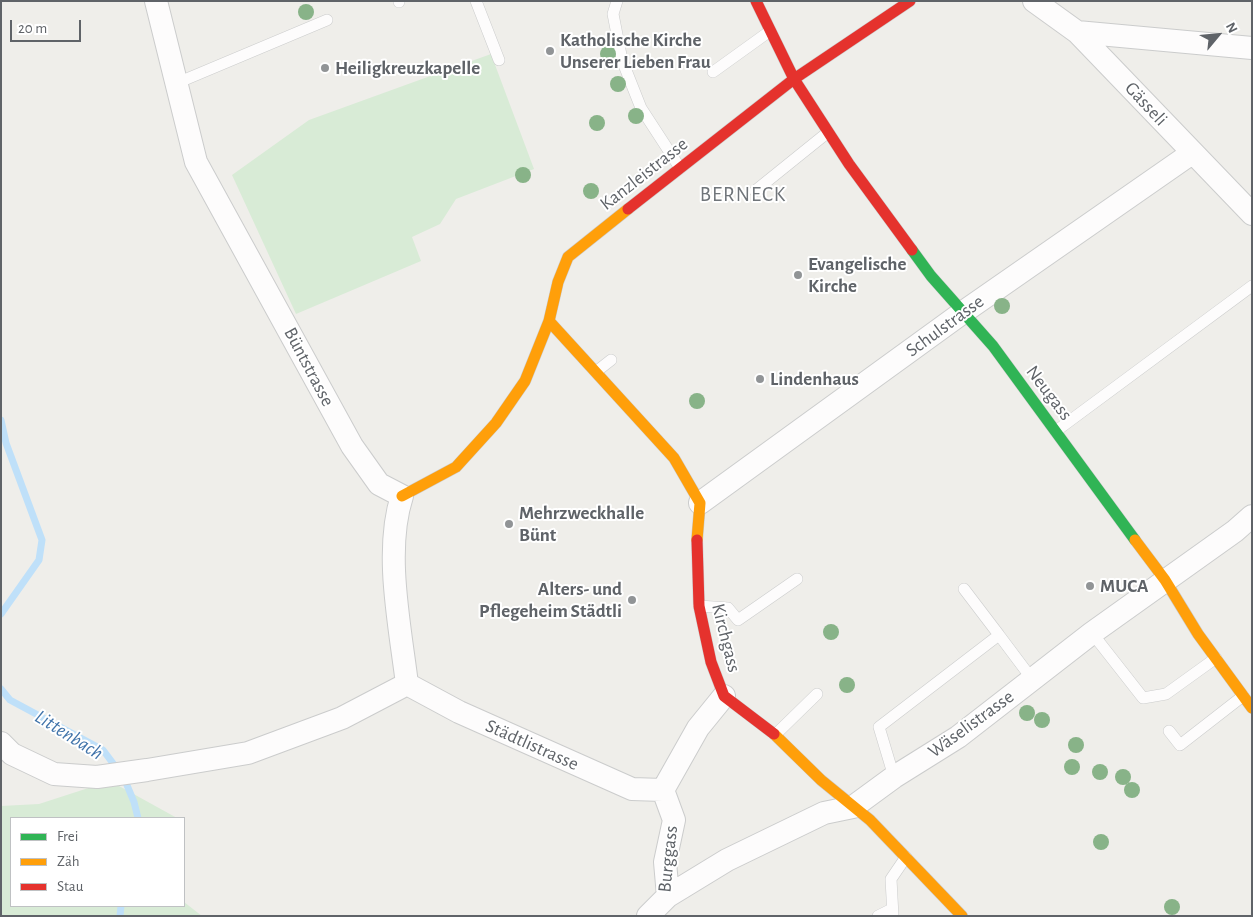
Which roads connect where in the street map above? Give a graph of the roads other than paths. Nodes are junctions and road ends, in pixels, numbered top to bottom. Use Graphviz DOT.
graph roads {
  1 [pos="156,1"];
  2 [pos="476,1"];
  3 [pos="617,1"];
  4 [pos="910,1"];
  5 [pos="760,3"];
  6 [pos="1043,3"];
  7 [pos="327,20"];
  8 [pos="770,31"];
  9 [pos="1077,32"];
  10 [pos="1252,48"];
  11 [pos="498,60"];
  12 [pos="713,72"];
  13 [pos="794,79"];
  14 [pos="177,83"];
  15 [pos="827,133"];
  16 [pos="1192,152"];
  17 [pos="680,168"];
  18 [pos="755,190"];
  19 [pos="1252,214"];
  20 [pos="1252,286"];
  21 [pos="962,313"];
  22 [pos="549,321"];
  23 [pos="610,360"];
  24 [pos="597,372"];
  25 [pos="1056,431"];
  26 [pos="402,496"];
  27 [pos="700,503"];
  28 [pos="1252,516"];
  29 [pos="1243,536"];
  30 [pos="796,579"];
  31 [pos="1165,580"];
  32 [pos="964,589"];
  33 [pos="699,606"];
  34 [pos="1092,633"];
  35 [pos="998,634"];
  36 [pos="1216,658"];
  37 [pos="1032,678"];
  38 [pos="407,684"];
  39 [pos="817,694"];
  40 [pos="724,696"];
  41 [pos="1244,696"];
  42 [pos="1252,708"];
  43 [pos="1168,730"];
  44 [pos="775,735"];
  45 [pos="1,743"];
  46 [pos="894,777"];
  47 [pos="663,790"];
  48 [pos="852,807"];
  49 [pos="906,857"];
  50 [pos="668,896"];
  51 [pos="893,912"];
  52 [pos="648,916"];
  53 [pos="878,916"];
  54 [pos="962,916"];
  1 -- 14 [label="street, Büntstrasse"];
  2 -- 11 [label="lane"];
  3 -- 17 [label="lane"];
  4 -- 13 [label="street"];
  5 -- 8 [label="street, Neugass"];
  6 -- 9 [label="street, Gässeli"];
  7 -- 14 [label="lane"];
  8 -- 12 [label="lane"];
  8 -- 13 [label="street, Neugass"];
  9 -- 10 [label="street"];
  9 -- 16 [label="street, Gässeli"];
  13 -- 15 [label="street, Neugass"];
  13 -- 17 [label="street, Kanzleistrasse"];
  14 -- 26 [label="street, Büntstrasse"];
  15 -- 18 [label="lane"];
  15 -- 21 [label="street, Neugass"];
  16 -- 19 [label="street, Gässeli"];
  16 -- 21 [label="street, Schulstrasse"];
  17 -- 22 [label="street, Kanzleistrasse"];
  20 -- 25 [label="lane"];
  21 -- 25 [label="street, Neugass"];
  21 -- 27 [label="street, Schulstrasse"];
  22 -- 24 [label="street"];
  22 -- 26 [label="street"];
  23 -- 24 [label="lane"];
  24 -- 27 [label="street"];
  25 -- 31 [label="street, Neugass"];
  26 -- 38 [label="street"];
  27 -- 33 [label="street, Kirchgass"];
  28 -- 29 [label="street, Wäselistrasse"];
  29 -- 31 [label="street, Wäselistrasse"];
  30 -- 33 [label="lane"];
  31 -- 34 [label="street, Wäselistrasse"];
  31 -- 36 [label="street, Neugass"];
  32 -- 35 [label="lane"];
  33 -- 40 [label="street, Kirchgass"];
  34 -- 36 [label="lane"];
  34 -- 37 [label="street, Wäselistrasse"];
  35 -- 37 [label="lane"];
  35 -- 46 [label="lane"];
  36 -- 41 [label="street, Neugass"];
  37 -- 46 [label="street, Wäselistrasse"];
  38 -- 45 [label="street"];
  38 -- 47 [label="street, Städtlistrasse"];
  39 -- 44 [label="lane"];
  40 -- 44 [label="street, Kirchgass"];
  40 -- 47 [label="street"];
  41 -- 42 [label="street, Neugass"];
  41 -- 43 [label="lane"];
  44 -- 48 [label="street, Kirchgass"];
  46 -- 48 [label="street, Wäselistrasse"];
  47 -- 50 [label="street, Burggass"];
  48 -- 49 [label="street, Kirchgass"];
  48 -- 50 [label="street, Wäselistrasse"];
  49 -- 51 [label="lane"];
  49 -- 54 [label="street, Kirchgass"];
  50 -- 52 [label="street, Burggass"];
  51 -- 53 [label="lane"];
}
